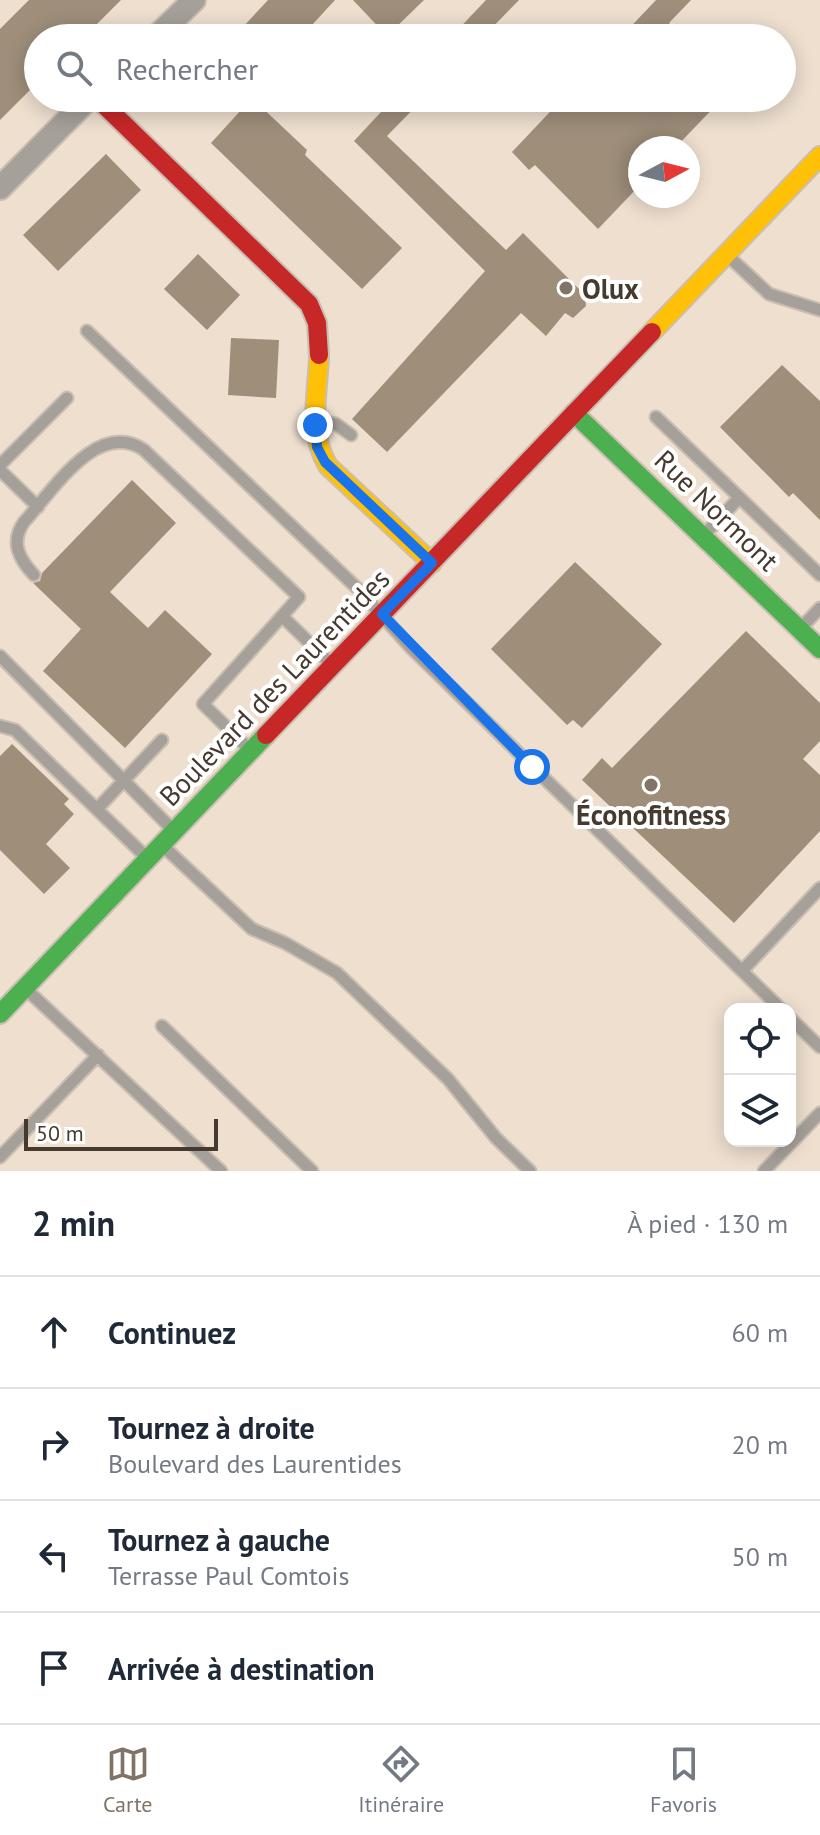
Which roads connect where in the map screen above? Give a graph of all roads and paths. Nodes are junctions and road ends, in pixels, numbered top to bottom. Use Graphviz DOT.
graph roads {
  1 [pos="194,0"];
  2 [pos="169,24"];
  3 [pos="75,112"];
  4 [pos="111,112"];
  5 [pos="820,156"];
  6 [pos="0,188"];
  7 [pos="726,255"];
  8 [pos="820,310"];
  9 [pos="87,331"];
  10 [pos="67,398"];
  11 [pos="574,413"];
  12 [pos="656,417"];
  13 [pos="315,421"];
  14 [pos="351,435"];
  15 [pos="0,468"];
  16 [pos="739,498"];
  17 [pos="38,507"];
  18 [pos="704,536"];
  19 [pos="432,563"];
  20 [pos="34,575"];
  21 [pos="820,575"];
  22 [pos="820,608"];
  23 [pos="382,614"];
  24 [pos="282,616"];
  25 [pos="800,629"];
  26 [pos="820,649"];
  27 [pos="0,656"];
  28 [pos="333,665"];
  29 [pos="0,726"];
  30 [pos="162,740"];
  31 [pos="251,751"];
  32 [pos="123,780"];
  33 [pos="97,809"];
  34 [pos="168,838"];
  35 [pos="148,859"];
  36 [pos="820,888"];
  37 [pos="742,971"];
  38 [pos="11,999"];
  39 [pos="775,1003"];
  40 [pos="796,1024"];
  41 [pos="162,1026"];
  42 [pos="820,1047"];
  43 [pos="98,1055"];
  44 [pos="820,1113"];
  45 [pos="0,1157"];
  46 [pos="302,1161"];
  47 [pos="221,1171"];
  48 [pos="293,1171"];
  49 [pos="312,1171"];
  50 [pos="530,1171"];
  51 [pos="764,1171"];
  1 -- 2 [label="street"];
  3 -- 6 [label="street"];
  4 -- 13 [label="main road"];
  5 -- 7 [label="main road, Boulevard des Laurentides"];
  7 -- 8 [label="lane"];
  7 -- 11 [label="main road, Boulevard des Laurentides"];
  9 -- 23 [label="lane"];
  10 -- 15 [label="lane"];
  11 -- 18 [label="main road, Rue Normont"];
  11 -- 19 [label="main road, Boulevard des Laurentides"];
  12 -- 16 [label="lane"];
  13 -- 14 [label="lane"];
  13 -- 19 [label="main road"];
  15 -- 17 [label="lane"];
  16 -- 18 [label="lane"];
  16 -- 21 [label="lane"];
  17 -- 20 [label="lane"];
  17 -- 24 [label="lane"];
  18 -- 25 [label="main road, Rue Normont"];
  19 -- 23 [label="main road, Boulevard des Laurentides"];
  22 -- 25 [label="lane"];
  23 -- 28 [label="main road, Boulevard des Laurentides"];
  23 -- 37 [label="lane"];
  24 -- 28 [label="lane"];
  24 -- 31 [label="lane"];
  25 -- 26 [label="main road, Rue Normont"];
  27 -- 32 [label="lane"];
  28 -- 31 [label="main road, Boulevard des Laurentides"];
  29 -- 33 [label="lane"];
  30 -- 32 [label="lane"];
  31 -- 34 [label="main road, Boulevard des Laurentides"];
  32 -- 33 [label="lane"];
  32 -- 34 [label="lane"];
  33 -- 35 [label="lane"];
  34 -- 35 [label="main road, Boulevard des Laurentides"];
  34 -- 50 [label="lane"];
  35 -- 38 [label="main road, Boulevard des Laurentides"];
  36 -- 37 [label="lane"];
  37 -- 39 [label="lane"];
  38 -- 43 [label="lane"];
  40 -- 42 [label="lane"];
  41 -- 46 [label="lane"];
  43 -- 45 [label="lane"];
  43 -- 47 [label="lane"];
  44 -- 51 [label="lane"];
  46 -- 48 [label="lane"];
  46 -- 49 [label="lane"];
}
